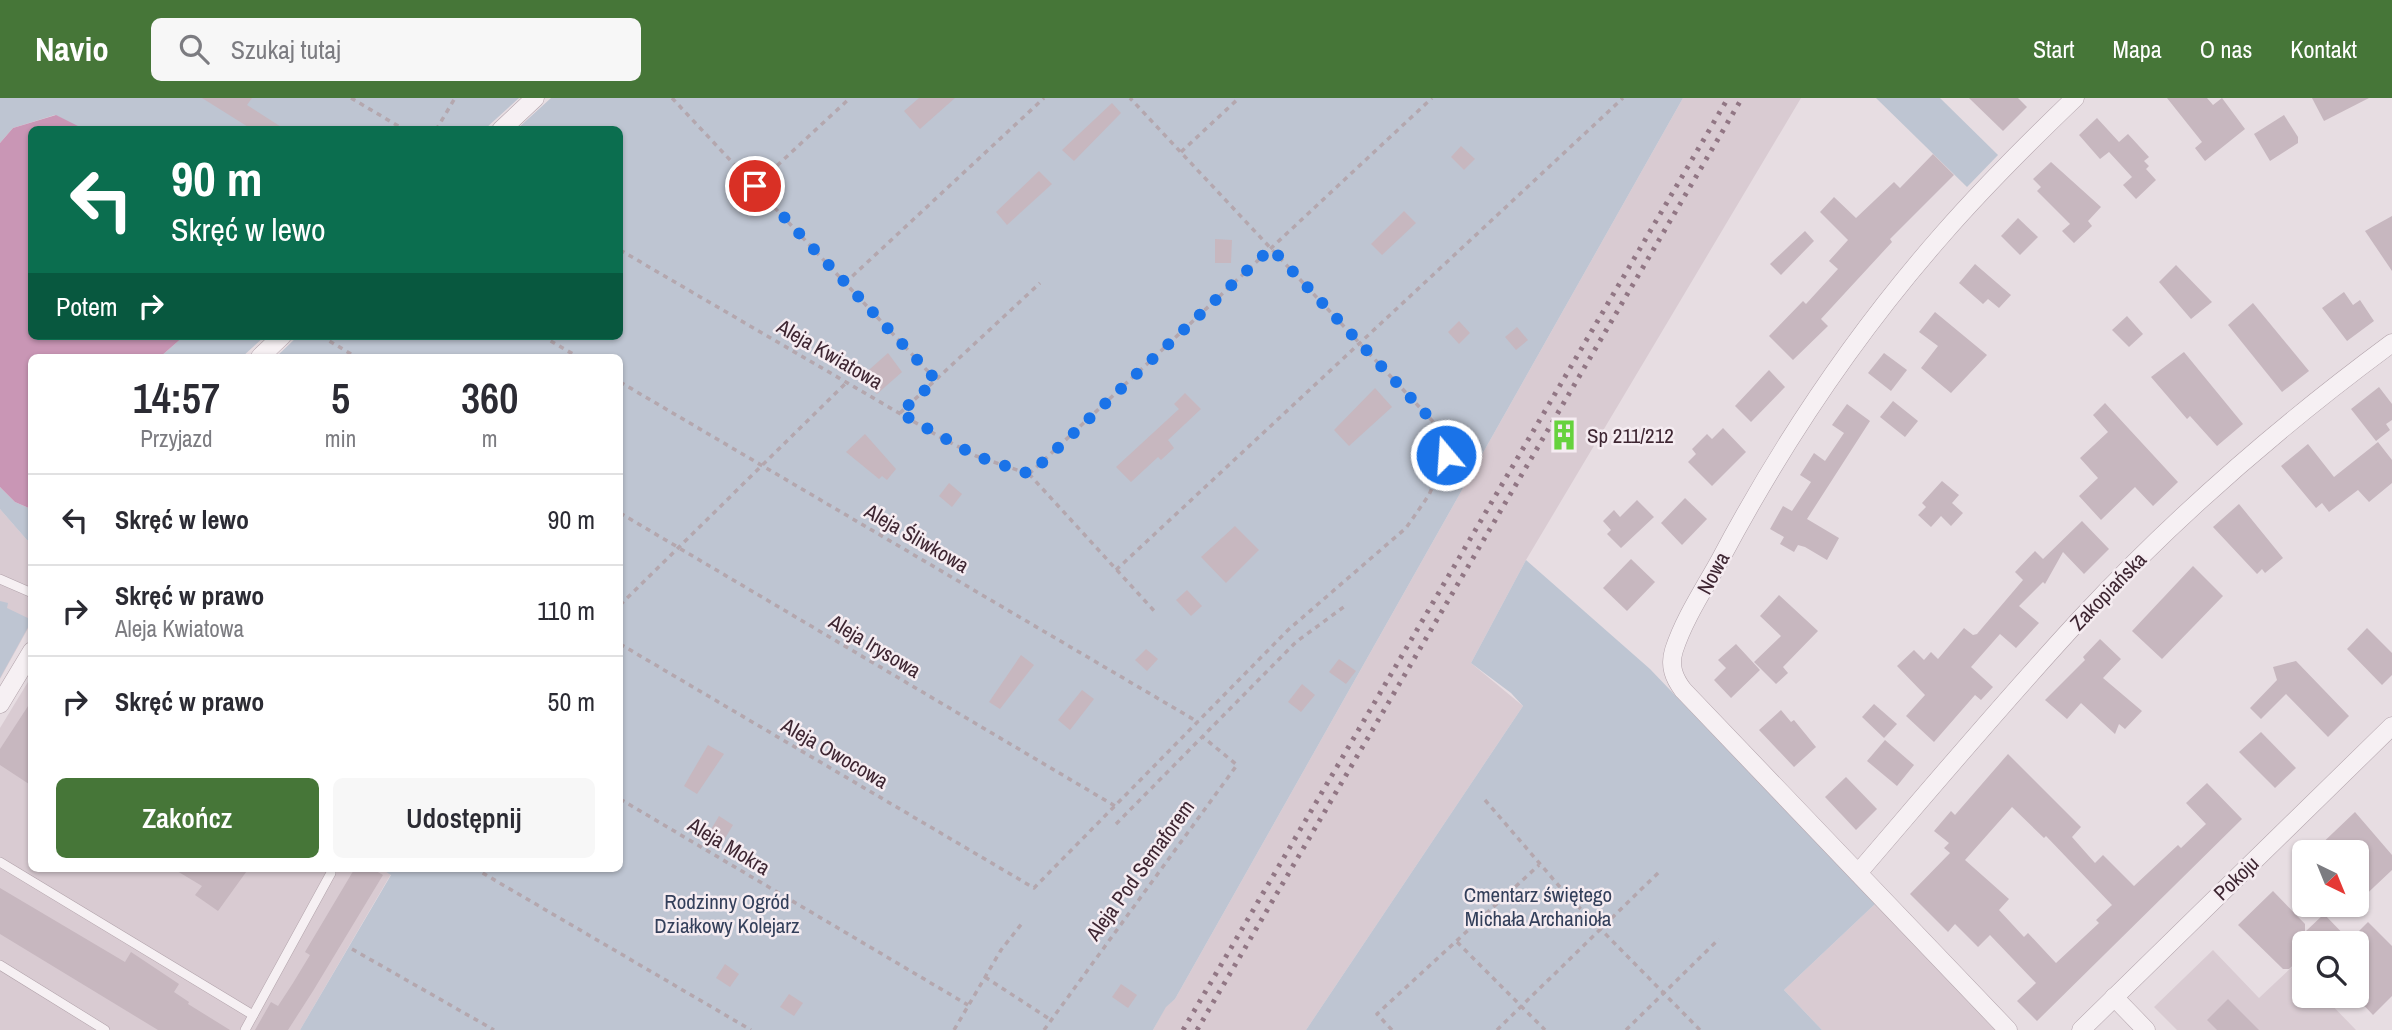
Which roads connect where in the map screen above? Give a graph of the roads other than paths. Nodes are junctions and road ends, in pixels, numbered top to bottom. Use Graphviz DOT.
graph roads {
  1 [pos="535,98"];
  2 [pos="2076,98"];
  3 [pos="506,126"];
  4 [pos="278,340"];
  5 [pos="2392,343"];
  6 [pos="263,354"];
  7 [pos="0,579"];
  8 [pos="28,591"];
  9 [pos="28,658"];
  10 [pos="0,704"];
  11 [pos="2392,726"];
  12 [pos="0,862"];
  13 [pos="331,873"];
  14 [pos="1858,873"];
  15 [pos="0,965"];
  16 [pos="2114,997"];
  17 [pos="253,1015"];
  18 [pos="106,1030"];
  19 [pos="245,1030"];
  20 [pos="2008,1030"];
  21 [pos="2081,1030"];
  22 [pos="2146,1030"];
  1 -- 3 [label="street"];
  2 -- 14 [label="street, Nowa"];
  4 -- 6 [label="street"];
  5 -- 14 [label="street, Zakopiańska"];
  7 -- 8 [label="lane"];
  9 -- 10 [label="street"];
  11 -- 16 [label="street, Pokoju"];
  12 -- 17 [label="lane"];
  13 -- 17 [label="lane"];
  14 -- 20 [label="street, Nowa"];
  15 -- 18 [label="lane"];
  16 -- 21 [label="street, Pokoju"];
  16 -- 22 [label="street"];
  17 -- 19 [label="lane"];
}
